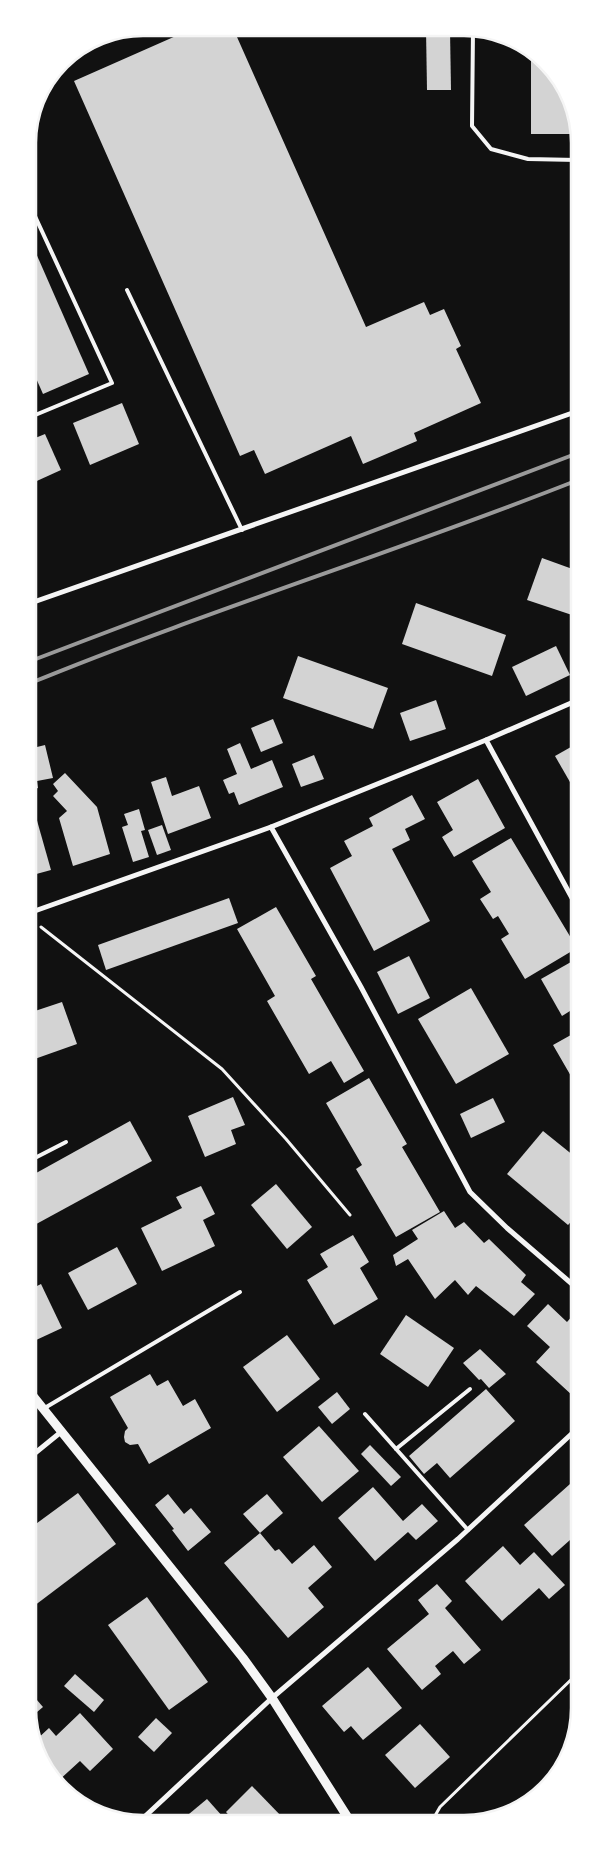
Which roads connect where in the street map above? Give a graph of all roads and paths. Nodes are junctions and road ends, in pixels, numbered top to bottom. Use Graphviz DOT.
graph roads {
  1 [pos="473,37"];
  2 [pos="571,160"];
  3 [pos="36,218"];
  4 [pos="128,290"];
  5 [pos="571,413"];
  6 [pos="36,415"];
  7 [pos="242,530"];
  8 [pos="36,601"];
  9 [pos="571,703"];
  10 [pos="486,740"];
  11 [pos="272,827"];
  12 [pos="571,896"];
  13 [pos="36,911"];
  14 [pos="36,923"];
  15 [pos="66,1142"];
  16 [pos="36,1157"];
  17 [pos="350,1215"];
  18 [pos="571,1283"];
  19 [pos="240,1292"];
  20 [pos="470,1388"];
  21 [pos="36,1400"];
  22 [pos="43,1409"];
  23 [pos="365,1414"];
  24 [pos="61,1432"];
  25 [pos="571,1434"];
  26 [pos="396,1449"];
  27 [pos="36,1452"];
  28 [pos="468,1530"];
  29 [pos="571,1680"];
  30 [pos="272,1698"];
  31 [pos="146,1815"];
  32 [pos="346,1815"];
  33 [pos="435,1815"];
  1 -- 2 [label="lane"];
  3 -- 6 [label="lane"];
  4 -- 7 [label="lane"];
  5 -- 7 [label="street"];
  7 -- 8 [label="street"];
  9 -- 10 [label="street"];
  10 -- 11 [label="street"];
  10 -- 12 [label="street"];
  11 -- 13 [label="street"];
  11 -- 18 [label="street"];
  14 -- 17 [label="path"];
  15 -- 16 [label="lane"];
  19 -- 22 [label="lane"];
  20 -- 26 [label="lane"];
  21 -- 22 [label="street"];
  22 -- 24 [label="street"];
  23 -- 26 [label="lane"];
  24 -- 27 [label="street"];
  24 -- 30 [label="street"];
  25 -- 28 [label="street"];
  26 -- 28 [label="lane"];
  28 -- 30 [label="street"];
  29 -- 33 [label="path"];
  30 -- 31 [label="street"];
  30 -- 32 [label="street"];
}
